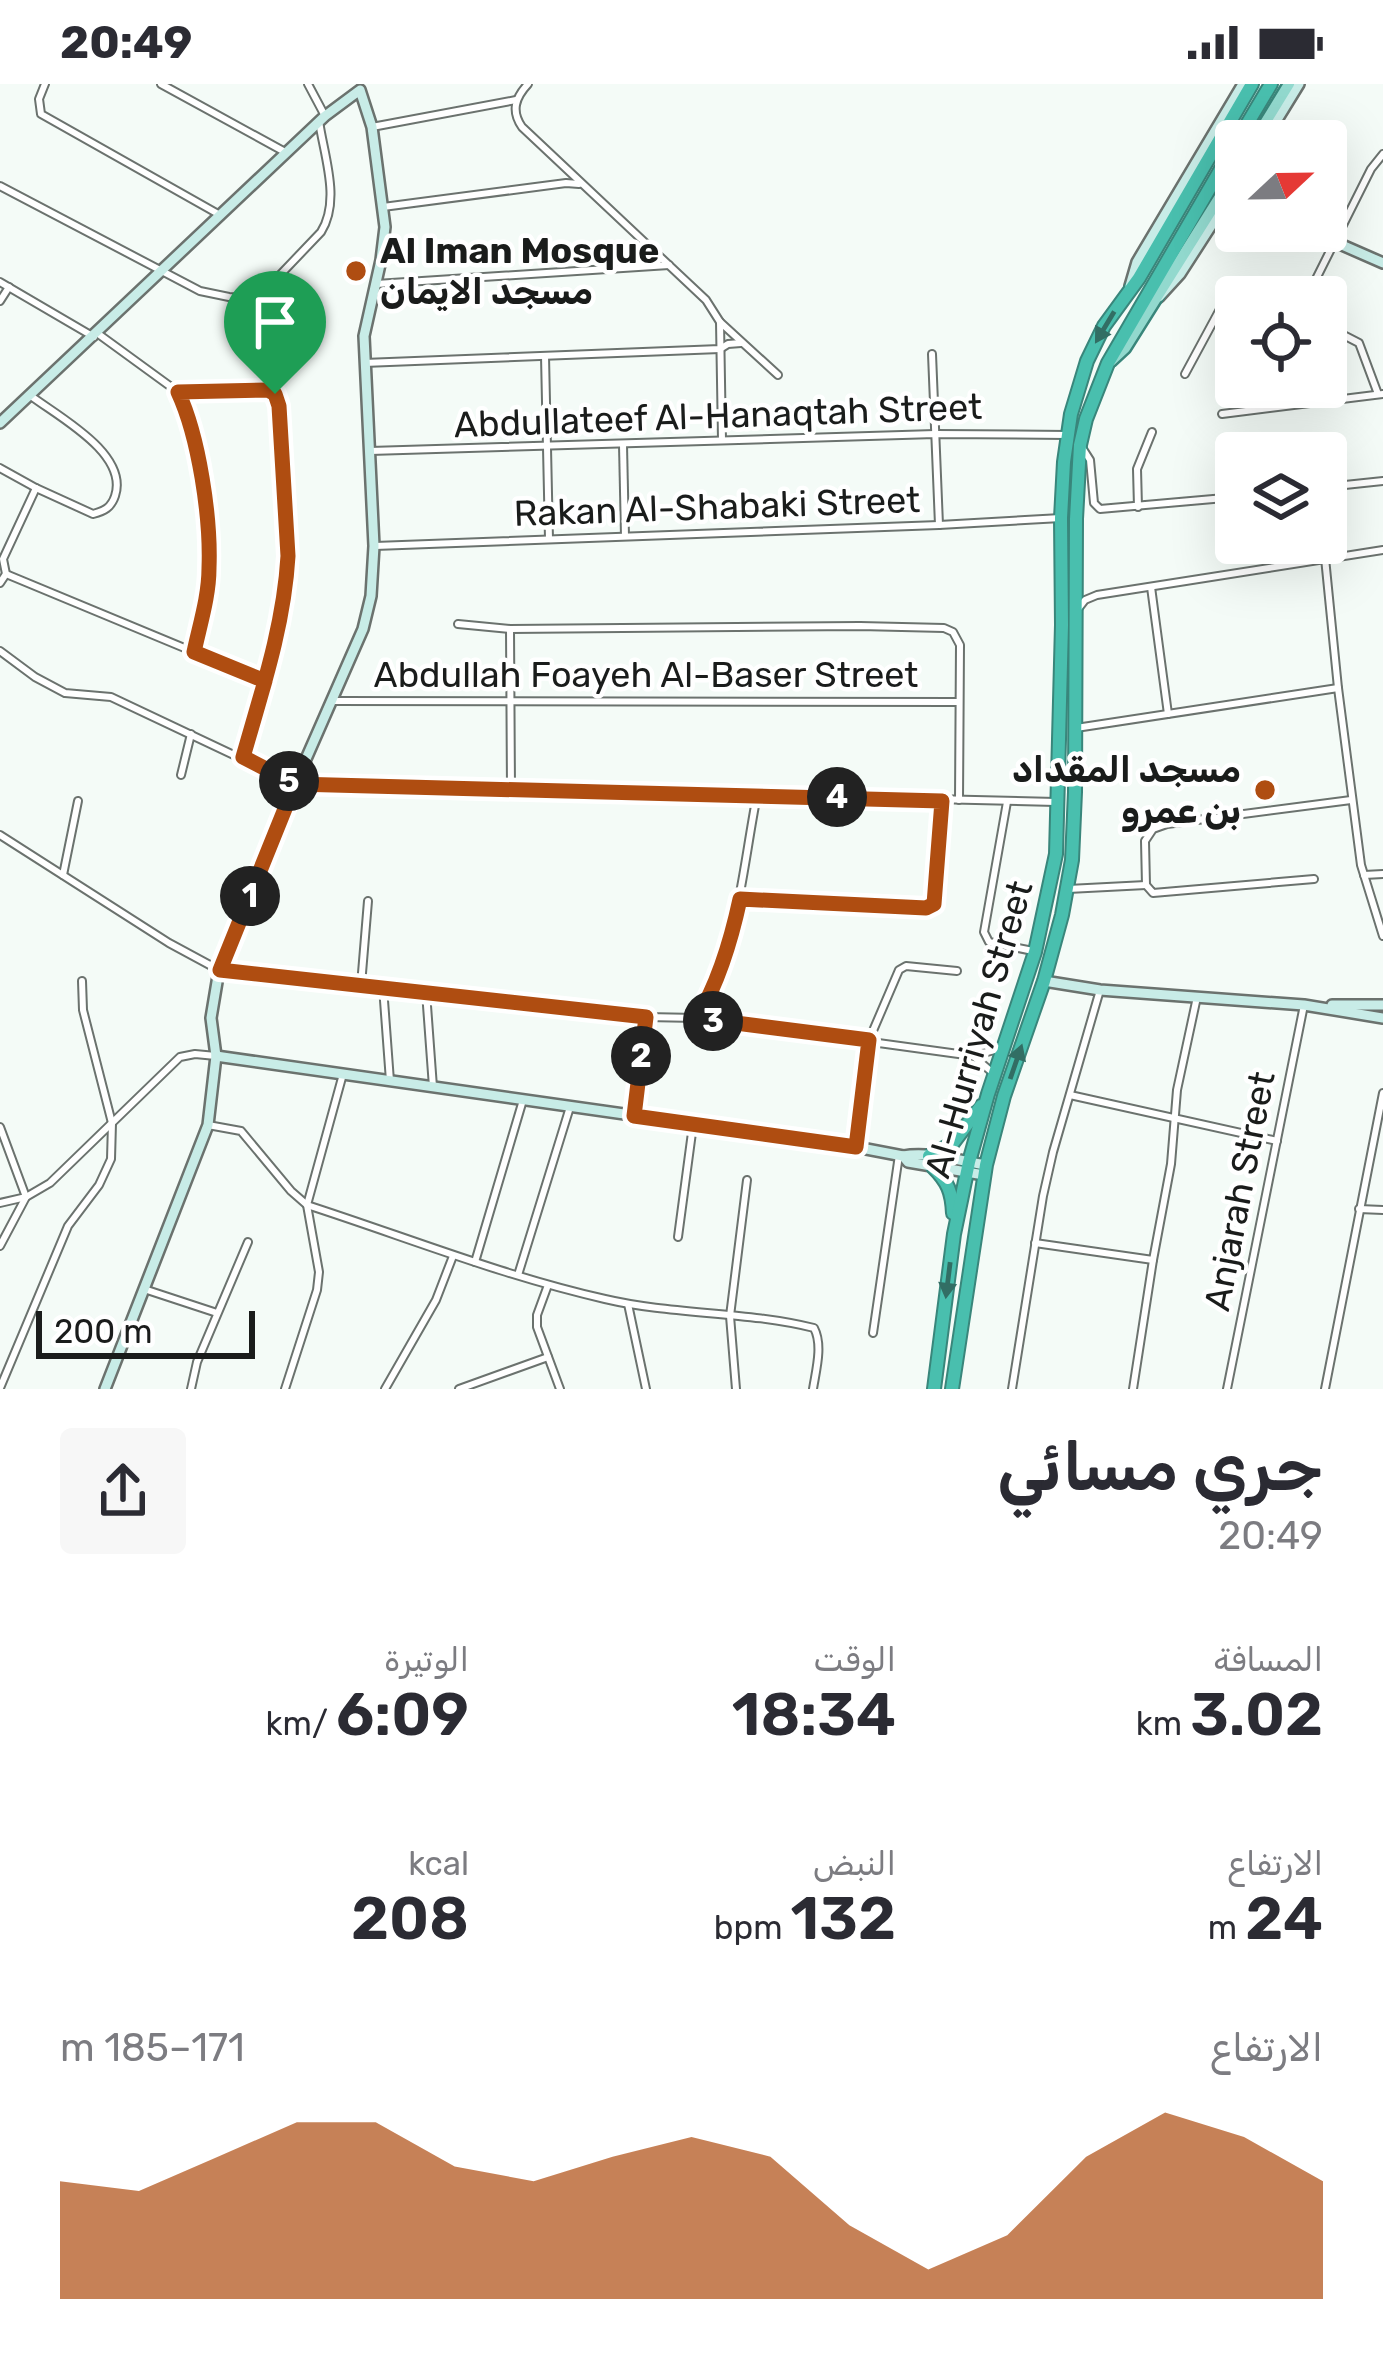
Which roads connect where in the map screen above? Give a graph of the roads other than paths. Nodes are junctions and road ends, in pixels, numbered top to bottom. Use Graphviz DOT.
graph roads {
  1 [pos="45,84"];
  2 [pos="160,84"];
  3 [pos="308,84"];
  4 [pos="528,84"];
  5 [pos="1243,84"];
  6 [pos="1252,84"];
  7 [pos="1271,84"];
  8 [pos="1289,84"];
  9 [pos="1299,84"];
  10 [pos="359,87"];
  11 [pos="516,100"];
  12 [pos="322,118"];
  13 [pos="1249,120"];
  14 [pos="1267,120"];
  15 [pos="1277,120"];
  16 [pos="371,127"];
  17 [pos="285,152"];
  18 [pos="1383,154"];
  19 [pos="1215,178"];
  20 [pos="582,184"];
  21 [pos="0,186"];
  22 [pos="1215,205"];
  23 [pos="383,206"];
  24 [pos="220,214"];
  25 [pos="1347,216"];
  26 [pos="1215,222"];
  27 [pos="1347,247"];
  28 [pos="1383,262"];
  29 [pos="669,265"];
  30 [pos="160,272"];
  31 [pos="0,282"];
  32 [pos="376,284"];
  33 [pos="9,287"];
  34 [pos="1130,291"];
  35 [pos="258,298"];
  36 [pos="304,299"];
  37 [pos="0,301"];
  38 [pos="1155,301"];
  39 [pos="1215,318"];
  40 [pos="721,322"];
  41 [pos="96,335"];
  42 [pos="1347,337"];
  43 [pos="741,344"];
  44 [pos="720,349"];
  45 [pos="932,354"];
  46 [pos="545,356"];
  47 [pos="364,363"];
  48 [pos="1108,363"];
  49 [pos="1185,374"];
  50 [pos="778,375"];
  51 [pos="178,392"];
  52 [pos="1381,394"];
  53 [pos="31,396"];
  54 [pos="1222,414"];
  55 [pos="0,424"];
  56 [pos="1152,432"];
  57 [pos="935,434"];
  58 [pos="1068,435"];
  59 [pos="722,441"];
  60 [pos="623,445"];
  61 [pos="1080,445"];
  62 [pos="545,447"];
  63 [pos="370,451"];
  64 [pos="0,468"];
  65 [pos="1383,481"];
  66 [pos="1347,485"];
  67 [pos="36,488"];
  68 [pos="1215,499"];
  69 [pos="1138,507"];
  70 [pos="1061,518"];
  71 [pos="940,525"];
  72 [pos="625,536"];
  73 [pos="549,539"];
  74 [pos="374,546"];
  75 [pos="1383,550"];
  76 [pos="1347,555"];
  77 [pos="1286,564"];
  78 [pos="1325,564"];
  79 [pos="6,574"];
  80 [pos="1075,580"];
  81 [pos="0,583"];
  82 [pos="1150,587"];
  83 [pos="1097,595"];
  84 [pos="1075,612"];
  85 [pos="458,624"];
  86 [pos="510,629"];
  87 [pos="0,651"];
  88 [pos="194,652"];
  89 [pos="265,681"];
  90 [pos="1337,688"];
  91 [pos="333,700"];
  92 [pos="509,702"];
  93 [pos="959,702"];
  94 [pos="1168,714"];
  95 [pos="1076,728"];
  96 [pos="191,734"];
  97 [pos="243,757"];
  98 [pos="181,775"];
  99 [pos="295,784"];
  100 [pos="511,790"];
  101 [pos="757,795"];
  102 [pos="959,800"];
  103 [pos="1351,800"];
  104 [pos="78,801"];
  105 [pos="942,801"];
  106 [pos="1006,802"];
  107 [pos="1059,802"];
  108 [pos="0,835"];
  109 [pos="1383,874"];
  110 [pos="63,875"];
  111 [pos="1364,875"];
  112 [pos="1314,879"];
  113 [pos="1145,885"];
  114 [pos="1068,889"];
  115 [pos="740,899"];
  116 [pos="368,901"];
  117 [pos="1383,936"];
  118 [pos="1035,952"];
  119 [pos="220,970"];
  120 [pos="957,971"];
  121 [pos="1044,980"];
  122 [pos="82,981"];
  123 [pos="362,985"];
  124 [pos="383,986"];
  125 [pos="1100,990"];
  126 [pos="426,992"];
  127 [pos="1197,997"];
  128 [pos="1304,1004"];
  129 [pos="1383,1006"];
  130 [pos="1321,1007"];
  131 [pos="646,1017"];
  132 [pos="697,1018"];
  133 [pos="1383,1018"];
  134 [pos="869,1040"];
  135 [pos="1004,1047"];
  136 [pos="216,1055"];
  137 [pos="973,1056"];
  138 [pos="343,1074"];
  139 [pos="995,1075"];
  140 [pos="390,1081"];
  141 [pos="434,1087"];
  142 [pos="1383,1093"];
  143 [pos="988,1094"];
  144 [pos="1070,1095"];
  145 [pos="523,1100"];
  146 [pos="570,1107"];
  147 [pos="634,1116"];
  148 [pos="1176,1118"];
  149 [pos="112,1123"];
  150 [pos="208,1125"];
  151 [pos="694,1125"];
  152 [pos="0,1126"];
  153 [pos="1276,1141"];
  154 [pos="856,1147"];
  155 [pos="901,1156"];
  156 [pos="931,1161"];
  157 [pos="968,1167"];
  158 [pos="985,1170"];
  159 [pos="747,1180"];
  160 [pos="26,1197"];
  161 [pos="0,1203"];
  162 [pos="307,1205"];
  163 [pos="1359,1209"];
  164 [pos="1383,1210"];
  165 [pos="954,1234"];
  166 [pos="678,1237"];
  167 [pos="248,1242"];
  168 [pos="1035,1243"];
  169 [pos="0,1246"];
  170 [pos="454,1256"];
  171 [pos="1153,1260"];
  172 [pos="475,1262"];
  173 [pos="518,1276"];
  174 [pos="548,1285"];
  175 [pos="144,1289"];
  176 [pos="628,1304"];
  177 [pos="217,1313"];
  178 [pos="730,1316"];
  179 [pos="873,1333"];
  180 [pos="548,1357"];
  181 [pos="0,1388"];
  182 [pos="105,1389"];
  183 [pos="191,1389"];
  184 [pos="285,1389"];
  185 [pos="385,1389"];
  186 [pos="458,1389"];
  187 [pos="560,1389"];
  188 [pos="646,1389"];
  189 [pos="736,1389"];
  190 [pos="814,1389"];
  191 [pos="934,1389"];
  192 [pos="952,1389"];
  193 [pos="1012,1389"];
  194 [pos="1133,1389"];
  195 [pos="1227,1389"];
  196 [pos="1325,1389"];
  1 -- 24 [label="street"];
  2 -- 17 [label="street"];
  3 -- 12 [label="street"];
  4 -- 11 [label="street"];
  5 -- 34 [label="street"];
  6 -- 34 [label="highway, Al-Hurriyah Street"];
  7 -- 13 [label="highway, Al-Hurriyah Street"];
  8 -- 14 [label="main road"];
  9 -- 15 [label="street"];
  10 -- 12 [label="street"];
  10 -- 16 [label="street"];
  11 -- 16 [label="street"];
  11 -- 20 [label="street"];
  12 -- 17 [label="street"];
  12 -- 35 [label="street"];
  16 -- 23 [label="street"];
  17 -- 24 [label="street"];
  18 -- 25 [label="street"];
  19 -- 48 [label="highway, Al-Hurriyah Street"];
  20 -- 23 [label="street"];
  20 -- 29 [label="street"];
  21 -- 30 [label="street"];
  22 -- 38 [label="main road"];
  23 -- 32 [label="street"];
  24 -- 30 [label="street"];
  26 -- 38 [label="street"];
  27 -- 28 [label="street"];
  29 -- 32 [label="street"];
  29 -- 40 [label="street"];
  30 -- 35 [label="street"];
  30 -- 41 [label="street"];
  31 -- 33 [label="street"];
  32 -- 47 [label="street"];
  33 -- 37 [label="street"];
  33 -- 41 [label="street"];
  34 -- 58 [label="highway, Al-Hurriyah Street, one-way"];
  35 -- 36 [label="street"];
  38 -- 48 [label="main road"];
  39 -- 49 [label="street"];
  40 -- 43 [label="street"];
  40 -- 44 [label="street"];
  41 -- 51 [label="street"];
  41 -- 53 [label="street"];
  42 -- 52 [label="street"];
  43 -- 44 [label="street"];
  43 -- 50 [label="street"];
  44 -- 46 [label="street"];
  44 -- 59 [label="street"];
  45 -- 57 [label="street"];
  46 -- 47 [label="street"];
  46 -- 62 [label="street"];
  47 -- 63 [label="street"];
  48 -- 61 [label="highway, Al-Hurriyah Street"];
  51 -- 88 [label="street"];
  51 -- 89 [label="street"];
  52 -- 54 [label="street"];
  53 -- 55 [label="street"];
  53 -- 67 [label="street"];
  56 -- 69 [label="street"];
  57 -- 58 [label="street, Abdullateef Al-Hanaqtah Street"];
  57 -- 59 [label="street, Abdullateef Al-Hanaqtah Street"];
  57 -- 71 [label="street"];
  58 -- 70 [label="highway, Al-Hurriyah Street"];
  59 -- 60 [label="street, Abdullateef Al-Hanaqtah Street"];
  60 -- 62 [label="street, Abdullateef Al-Hanaqtah Street"];
  60 -- 72 [label="street"];
  61 -- 69 [label="street"];
  61 -- 80 [label="highway, Al-Hurriyah Street"];
  62 -- 63 [label="street, Abdullateef Al-Hanaqtah Street"];
  62 -- 73 [label="street"];
  63 -- 74 [label="street"];
  64 -- 67 [label="street"];
  65 -- 66 [label="street"];
  67 -- 79 [label="street"];
  68 -- 69 [label="street"];
  70 -- 71 [label="street, Rakan Al-Shabaki Street"];
  70 -- 107 [label="highway, Al-Hurriyah Street"];
  71 -- 72 [label="street, Rakan Al-Shabaki Street"];
  72 -- 73 [label="street, Rakan Al-Shabaki Street"];
  73 -- 74 [label="street, Rakan Al-Shabaki Street"];
  74 -- 91 [label="street"];
  75 -- 76 [label="street"];
  77 -- 82 [label="street"];
  78 -- 90 [label="street"];
  79 -- 81 [label="street"];
  79 -- 88 [label="street"];
  80 -- 83 [label="street"];
  80 -- 84 [label="highway, Al-Hurriyah Street"];
  82 -- 83 [label="street"];
  82 -- 94 [label="street"];
  83 -- 84 [label="street"];
  84 -- 95 [label="highway, Al-Hurriyah Street"];
  85 -- 86 [label="street"];
  86 -- 92 [label="street"];
  86 -- 93 [label="street"];
  87 -- 96 [label="street"];
  88 -- 89 [label="street"];
  89 -- 97 [label="street"];
  90 -- 94 [label="street"];
  90 -- 103 [label="street"];
  91 -- 92 [label="street, Abdullah Foayeh Al-Baser Street"];
  91 -- 99 [label="street"];
  92 -- 93 [label="street, Abdullah Foayeh Al-Baser Street"];
  92 -- 100 [label="street"];
  93 -- 102 [label="street"];
  94 -- 95 [label="street"];
  95 -- 114 [label="highway, Al-Hurriyah Street"];
  96 -- 97 [label="street"];
  96 -- 98 [label="street"];
  97 -- 99 [label="street"];
  99 -- 100 [label="street"];
  99 -- 119 [label="street"];
  100 -- 101 [label="street"];
  101 -- 105 [label="street"];
  101 -- 115 [label="street"];
  102 -- 105 [label="street"];
  102 -- 106 [label="street"];
  103 -- 111 [label="street"];
  103 -- 113 [label="street"];
  104 -- 110 [label="street"];
  105 -- 115 [label="street"];
  106 -- 107 [label="street"];
  106 -- 118 [label="street"];
  107 -- 118 [label="highway, Al-Hurriyah Street"];
  108 -- 110 [label="street"];
  109 -- 111 [label="street"];
  110 -- 119 [label="street"];
  111 -- 117 [label="street"];
  112 -- 113 [label="street"];
  113 -- 114 [label="street"];
  114 -- 121 [label="highway, Al-Hurriyah Street"];
  115 -- 132 [label="street"];
  116 -- 123 [label="street"];
  118 -- 135 [label="highway, Al-Hurriyah Street"];
  119 -- 123 [label="street"];
  119 -- 136 [label="street"];
  120 -- 134 [label="street"];
  121 -- 125 [label="street"];
  158 -- 121 [label="highway, Al-Hurriyah Street, one-way"];
  122 -- 149 [label="street"];
  123 -- 124 [label="street"];
  124 -- 126 [label="street"];
  124 -- 140 [label="street"];
  125 -- 127 [label="street"];
  125 -- 144 [label="street"];
  126 -- 131 [label="street"];
  126 -- 141 [label="street"];
  127 -- 128 [label="street"];
  127 -- 148 [label="street"];
  128 -- 130 [label="street"];
  128 -- 153 [label="street, Anjarah Street"];
  129 -- 130 [label="street"];
  130 -- 133 [label="street"];
  131 -- 132 [label="street"];
  131 -- 147 [label="street"];
  132 -- 134 [label="street"];
  134 -- 137 [label="street"];
  134 -- 154 [label="street"];
  135 -- 137 [label="street"];
  135 -- 139 [label="highway, Al-Hurriyah Street"];
  136 -- 138 [label="street"];
  136 -- 149 [label="street"];
  136 -- 150 [label="street"];
  137 -- 139 [label="street"];
  138 -- 140 [label="street"];
  138 -- 162 [label="street"];
  139 -- 143 [label="highway, Al-Hurriyah Street"];
  140 -- 141 [label="street"];
  141 -- 145 [label="street"];
  142 -- 163 [label="street"];
  143 -- 156 [label="highway"];
  143 -- 157 [label="highway, Al-Hurriyah Street"];
  144 -- 148 [label="street"];
  144 -- 168 [label="street"];
  145 -- 146 [label="street"];
  145 -- 172 [label="street"];
  146 -- 147 [label="street"];
  146 -- 173 [label="street"];
  147 -- 151 [label="street"];
  148 -- 153 [label="street"];
  148 -- 171 [label="street"];
  149 -- 160 [label="street"];
  149 -- 181 [label="street"];
  150 -- 162 [label="street"];
  150 -- 175 [label="street"];
  151 -- 154 [label="street"];
  151 -- 166 [label="street"];
  152 -- 160 [label="street"];
  153 -- 195 [label="street, Anjarah Street"];
  154 -- 155 [label="street"];
  155 -- 156 [label="street"];
  155 -- 179 [label="street"];
  156 -- 157 [label="street"];
  156 -- 165 [label="highway"];
  157 -- 158 [label="street"];
  157 -- 165 [label="highway, Al-Hurriyah Street"];
  158 -- 192 [label="highway, Al-Hurriyah Street"];
  159 -- 178 [label="street"];
  160 -- 161 [label="street"];
  160 -- 169 [label="street"];
  162 -- 170 [label="street"];
  162 -- 184 [label="street"];
  163 -- 164 [label="street"];
  163 -- 196 [label="street"];
  165 -- 191 [label="highway, Al-Hurriyah Street, one-way"];
  167 -- 177 [label="street"];
  168 -- 171 [label="street"];
  168 -- 193 [label="street"];
  170 -- 172 [label="street"];
  170 -- 185 [label="street"];
  171 -- 194 [label="street"];
  172 -- 173 [label="street"];
  173 -- 174 [label="street"];
  174 -- 176 [label="street"];
  174 -- 180 [label="street"];
  175 -- 177 [label="street"];
  175 -- 182 [label="street"];
  176 -- 178 [label="street"];
  176 -- 188 [label="street"];
  177 -- 183 [label="street"];
  178 -- 189 [label="street"];
  178 -- 190 [label="street"];
  180 -- 186 [label="street"];
  180 -- 187 [label="street"];
}
